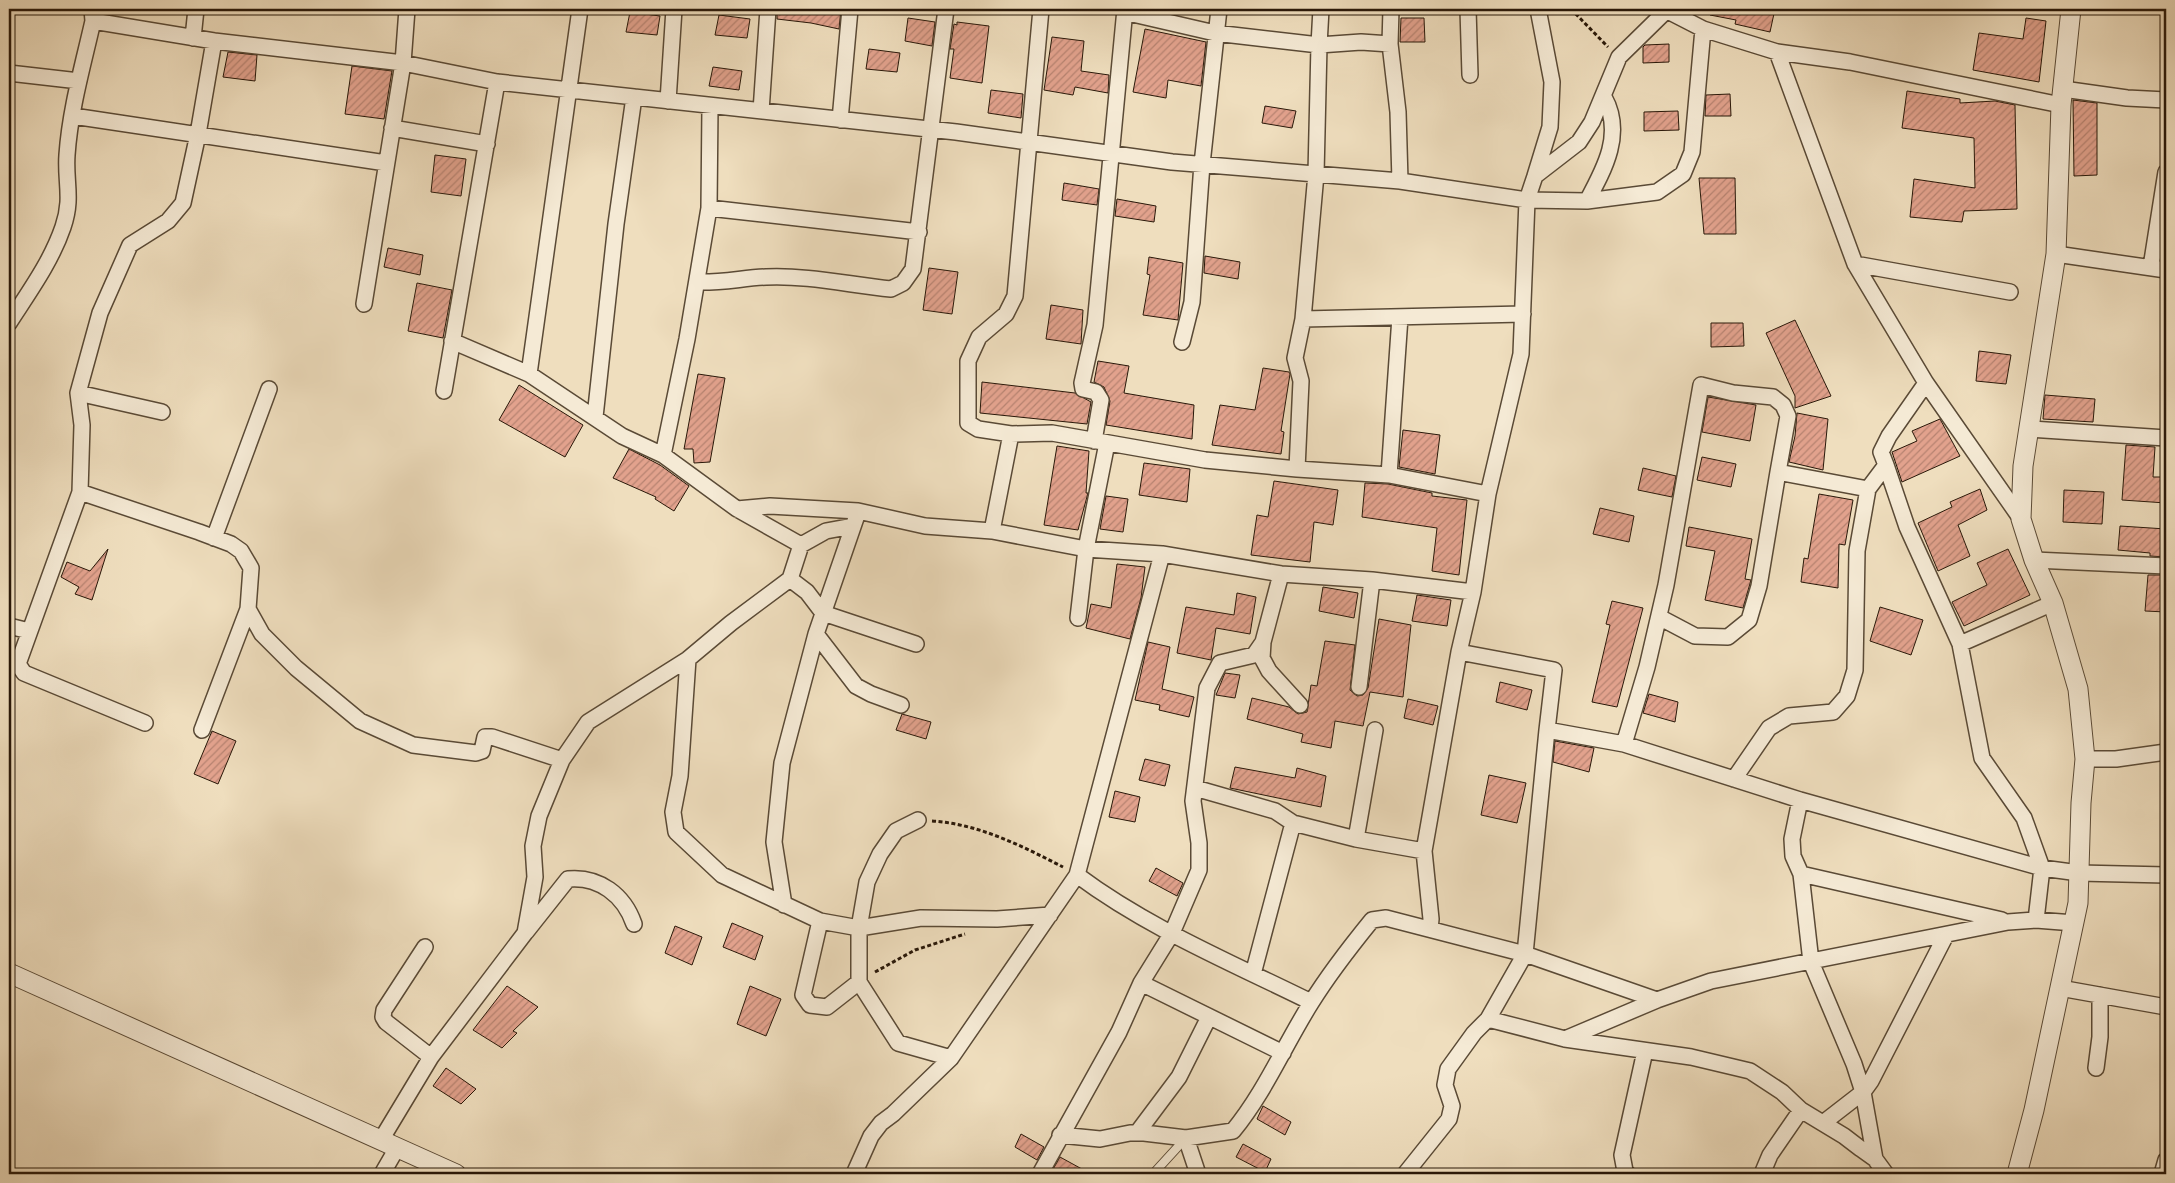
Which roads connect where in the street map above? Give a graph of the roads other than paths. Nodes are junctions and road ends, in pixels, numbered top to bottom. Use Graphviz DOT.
graph roads {
  1 [pos="196,9"];
  2 [pos="406,9"];
  3 [pos="580,9"];
  4 [pos="674,9"];
  5 [pos="768,9"];
  6 [pos="850,9"];
  7 [pos="946,9"];
  8 [pos="1041,9"];
  9 [pos="1219,9"];
  10 [pos="1321,9"];
  11 [pos="1391,9"];
  12 [pos="1468,9"];
  13 [pos="1538,9"];
  14 [pos="1666,9"];
  15 [pos="2071,9"];
  16 [pos="1124,10"];
  17 [pos="93,15"];
  18 [pos="1703,28"];
  19 [pos="1215,33"];
  20 [pos="193,38"];
  21 [pos="214,41"];
  22 [pos="1390,44"];
  23 [pos="1319,45"];
  24 [pos="1777,52"];
  25 [pos="403,63"];
  26 [pos="9,73"];
  27 [pos="1470,75"];
  28 [pos="79,81"];
  29 [pos="497,82"];
  30 [pos="568,90"];
  31 [pos="1604,97"];
  32 [pos="2062,97"];
  33 [pos="634,98"];
  34 [pos="2166,100"];
  35 [pos="668,101"];
  36 [pos="710,106"];
  37 [pos="761,111"];
  38 [pos="73,116"];
  39 [pos="840,120"];
  40 [pos="392,128"];
  41 [pos="930,129"];
  42 [pos="198,134"];
  43 [pos="1030,142"];
  44 [pos="486,144"];
  45 [pos="1112,153"];
  46 [pos="386,163"];
  47 [pos="1202,164"];
  48 [pos="2166,172"];
  49 [pos="1316,174"];
  50 [pos="1534,176"];
  51 [pos="1400,181"];
  52 [pos="1527,200"];
  53 [pos="1588,201"];
  54 [pos="709,208"];
  55 [pos="919,232"];
  56 [pos="2056,254"];
  57 [pos="1855,264"];
  58 [pos="2159,269"];
  59 [pos="697,282"];
  60 [pos="2010,292"];
  61 [pos="364,304"];
  62 [pos="1523,314"];
  63 [pos="1400,317"];
  64 [pos="1302,319"];
  65 [pos="9,322"];
  66 [pos="452,341"];
  67 [pos="1182,342"];
  68 [pos="529,374"];
  69 [pos="1926,383"];
  70 [pos="269,389"];
  71 [pos="444,391"];
  72 [pos="78,394"];
  73 [pos="162,412"];
  74 [pos="595,417"];
  75 [pos="2030,429"];
  76 [pos="1011,434"];
  77 [pos="2166,438"];
  78 [pos="1100,442"];
  79 [pos="663,456"];
  80 [pos="1886,466"];
  81 [pos="1297,469"];
  82 [pos="1778,472"];
  83 [pos="1389,475"];
  84 [pos="1868,489"];
  85 [pos="80,492"];
  86 [pos="1488,494"];
  87 [pos="737,509"];
  88 [pos="858,511"];
  89 [pos="2021,519"];
  90 [pos="853,526"];
  91 [pos="992,531"];
  92 [pos="214,538"];
  93 [pos="801,545"];
  94 [pos="1086,548"];
  95 [pos="1162,554"];
  96 [pos="2034,560"];
  97 [pos="2166,566"];
  98 [pos="1281,574"];
  99 [pos="790,579"];
  100 [pos="1372,580"];
  101 [pos="1473,592"];
  102 [pos="2053,603"];
  103 [pos="248,609"];
  104 [pos="823,613"];
  105 [pos="1659,617"];
  106 [pos="1078,618"];
  107 [pos="9,626"];
  108 [pos="29,631"];
  109 [pos="816,634"];
  110 [pos="1263,642"];
  111 [pos="916,644"];
  112 [pos="1960,644"];
  113 [pos="1458,652"];
  114 [pos="688,659"];
  115 [pos="1359,687"];
  116 [pos="901,705"];
  117 [pos="1300,705"];
  118 [pos="145,723"];
  119 [pos="202,730"];
  120 [pos="1374,730"];
  121 [pos="1547,730"];
  122 [pos="1624,744"];
  123 [pos="2166,752"];
  124 [pos="2085,759"];
  125 [pos="562,760"];
  126 [pos="1734,779"];
  127 [pos="1195,788"];
  128 [pos="1800,800"];
  129 [pos="918,820"];
  130 [pos="1293,823"];
  131 [pos="1356,839"];
  132 [pos="1424,851"];
  133 [pos="2042,868"];
  134 [pos="2079,873"];
  135 [pos="1801,874"];
  136 [pos="1077,875"];
  137 [pos="2166,875"];
  138 [pos="784,905"];
  139 [pos="1050,914"];
  140 [pos="2036,920"];
  141 [pos="820,921"];
  142 [pos="2008,922"];
  143 [pos="2074,923"];
  144 [pos="634,924"];
  145 [pos="859,928"];
  146 [pos="1430,929"];
  147 [pos="525,933"];
  148 [pos="1172,933"];
  149 [pos="1946,935"];
  150 [pos="425,947"];
  151 [pos="1525,954"];
  152 [pos="1811,962"];
  153 [pos="9,973"];
  154 [pos="1253,974"];
  155 [pos="859,982"];
  156 [pos="1141,983"];
  157 [pos="2060,988"];
  158 [pos="2100,995"];
  159 [pos="1657,1000"];
  160 [pos="1311,1002"];
  161 [pos="2166,1007"];
  162 [pos="1209,1017"];
  163 [pos="1488,1020"];
  164 [pos="1565,1039"];
  165 [pos="1645,1051"];
  166 [pos="1283,1053"];
  167 [pos="431,1057"];
  168 [pos="951,1058"];
  169 [pos="2096,1068"];
  170 [pos="1863,1092"];
  171 [pos="1800,1110"];
  172 [pos="1822,1123"];
  173 [pos="1137,1133"];
  174 [pos="1060,1135"];
  175 [pos="1186,1138"];
  176 [pos="389,1144"];
  177 [pos="1875,1160"];
  178 [pos="2166,1160"];
  179 [pos="382,1174"];
  180 [pos="456,1174"];
  181 [pos="854,1174"];
  182 [pos="1040,1174"];
  183 [pos="1153,1174"];
  184 [pos="1198,1174"];
  185 [pos="1405,1174"];
  186 [pos="1628,1174"];
  187 [pos="1762,1174"];
  188 [pos="1886,1174"];
  189 [pos="2017,1174"];
  190 [pos="2162,1174"];
  1 -- 20 [label="street"];
  2 -- 25 [label="street"];
  3 -- 30 [label="street"];
  4 -- 35 [label="street"];
  5 -- 37 [label="street"];
  6 -- 39 [label="street"];
  7 -- 41 [label="street"];
  8 -- 43 [label="street"];
  9 -- 19 [label="street"];
  10 -- 23 [label="street"];
  11 -- 22 [label="street"];
  12 -- 27 [label="street"];
  13 -- 50 [label="street"];
  14 -- 18 [label="street"];
  14 -- 31 [label="street"];
  15 -- 32 [label="street"];
  16 -- 19 [label="street"];
  16 -- 45 [label="street"];
  17 -- 20 [label="street"];
  17 -- 28 [label="street"];
  18 -- 24 [label="street"];
  18 -- 53 [label="street"];
  19 -- 23 [label="street"];
  19 -- 47 [label="street"];
  20 -- 21 [label="street"];
  21 -- 25 [label="street"];
  21 -- 42 [label="street"];
  22 -- 23 [label="street"];
  22 -- 51 [label="street"];
  23 -- 49 [label="street"];
  24 -- 32 [label="street"];
  24 -- 57 [label="street"];
  25 -- 29 [label="street"];
  25 -- 40 [label="street"];
  26 -- 28 [label="street"];
  28 -- 38 [label="street"];
  29 -- 30 [label="street"];
  29 -- 44 [label="street"];
  30 -- 33 [label="street"];
  30 -- 68 [label="street"];
  31 -- 50 [label="street"];
  31 -- 53 [label="street"];
  32 -- 34 [label="street"];
  32 -- 56 [label="street"];
  33 -- 35 [label="street"];
  33 -- 74 [label="street"];
  35 -- 36 [label="street"];
  36 -- 37 [label="street"];
  36 -- 54 [label="street"];
  37 -- 39 [label="street"];
  38 -- 42 [label="street"];
  38 -- 65 [label="street"];
  39 -- 41 [label="street"];
  40 -- 44 [label="street"];
  40 -- 46 [label="street"];
  41 -- 43 [label="street"];
  41 -- 55 [label="street"];
  42 -- 46 [label="street"];
  42 -- 72 [label="street"];
  43 -- 45 [label="street"];
  43 -- 76 [label="street"];
  44 -- 66 [label="street"];
  45 -- 47 [label="street"];
  45 -- 78 [label="street"];
  46 -- 61 [label="street"];
  47 -- 49 [label="street"];
  47 -- 67 [label="street"];
  48 -- 58 [label="street"];
  49 -- 51 [label="street"];
  49 -- 64 [label="street"];
  50 -- 52 [label="street"];
  51 -- 52 [label="street"];
  52 -- 53 [label="street"];
  52 -- 62 [label="street"];
  54 -- 55 [label="street"];
  54 -- 59 [label="street"];
  55 -- 59 [label="street"];
  56 -- 58 [label="street"];
  56 -- 75 [label="street"];
  57 -- 60 [label="street"];
  57 -- 69 [label="street"];
  59 -- 79 [label="street"];
  62 -- 63 [label="street"];
  62 -- 86 [label="street"];
  63 -- 64 [label="street"];
  63 -- 83 [label="street"];
  64 -- 81 [label="street"];
  66 -- 68 [label="street"];
  66 -- 71 [label="street"];
  68 -- 74 [label="street"];
  69 -- 80 [label="street"];
  69 -- 89 [label="street"];
  70 -- 92 [label="street"];
  72 -- 73 [label="street"];
  72 -- 85 [label="street"];
  74 -- 79 [label="street"];
  75 -- 77 [label="street"];
  75 -- 89 [label="street"];
  76 -- 78 [label="street"];
  76 -- 91 [label="street"];
  78 -- 81 [label="street"];
  78 -- 94 [label="street"];
  79 -- 87 [label="street"];
  80 -- 84 [label="street"];
  80 -- 112 [label="street"];
  81 -- 83 [label="street"];
  82 -- 84 [label="street"];
  82 -- 105 [label="street"];
  82 -- 105 [label="street"];
  83 -- 86 [label="street"];
  84 -- 126 [label="street"];
  85 -- 92 [label="street"];
  85 -- 108 [label="street"];
  86 -- 101 [label="street"];
  87 -- 88 [label="street"];
  87 -- 93 [label="street"];
  88 -- 90 [label="street"];
  88 -- 91 [label="street"];
  89 -- 96 [label="street"];
  90 -- 93 [label="street"];
  90 -- 104 [label="street"];
  91 -- 94 [label="street"];
  92 -- 103 [label="street"];
  93 -- 99 [label="street"];
  94 -- 95 [label="street"];
  94 -- 106 [label="street"];
  95 -- 98 [label="street"];
  95 -- 136 [label="street"];
  96 -- 97 [label="street"];
  96 -- 102 [label="street"];
  98 -- 100 [label="street"];
  98 -- 110 [label="street"];
  99 -- 104 [label="street"];
  99 -- 114 [label="street"];
  100 -- 101 [label="street"];
  100 -- 115 [label="street"];
  101 -- 113 [label="street"];
  102 -- 112 [label="street"];
  102 -- 124 [label="street"];
  103 -- 119 [label="street"];
  103 -- 125 [label="street"];
  104 -- 109 [label="street"];
  104 -- 111 [label="street"];
  105 -- 122 [label="street"];
  107 -- 108 [label="street"];
  108 -- 118 [label="street"];
  109 -- 116 [label="street"];
  109 -- 138 [label="street"];
  110 -- 117 [label="street"];
  110 -- 127 [label="street"];
  112 -- 133 [label="street"];
  113 -- 121 [label="street"];
  113 -- 132 [label="street"];
  114 -- 125 [label="street"];
  114 -- 138 [label="street"];
  120 -- 131 [label="street"];
  121 -- 122 [label="street"];
  121 -- 151 [label="street"];
  122 -- 126 [label="street"];
  123 -- 124 [label="street"];
  124 -- 134 [label="street"];
  125 -- 147 [label="street"];
  126 -- 128 [label="street"];
  127 -- 130 [label="street"];
  127 -- 148 [label="street"];
  128 -- 133 [label="street"];
  128 -- 135 [label="street"];
  129 -- 145 [label="street"];
  130 -- 131 [label="street"];
  130 -- 154 [label="street"];
  131 -- 132 [label="street"];
  132 -- 146 [label="street"];
  133 -- 134 [label="street"];
  133 -- 140 [label="street"];
  134 -- 137 [label="street"];
  134 -- 143 [label="street"];
  135 -- 142 [label="street"];
  135 -- 152 [label="street"];
  136 -- 139 [label="street"];
  136 -- 148 [label="street"];
  138 -- 141 [label="street"];
  139 -- 145 [label="street"];
  139 -- 168 [label="street"];
  140 -- 142 [label="street"];
  140 -- 143 [label="street"];
  141 -- 145 [label="street"];
  141 -- 155 [label="street"];
  142 -- 149 [label="street"];
  143 -- 157 [label="street"];
  144 -- 147 [label="street"];
  145 -- 155 [label="street"];
  146 -- 151 [label="street"];
  146 -- 160 [label="street"];
  147 -- 167 [label="street"];
  148 -- 154 [label="street"];
  148 -- 156 [label="street"];
  149 -- 152 [label="street"];
  149 -- 170 [label="street"];
  150 -- 167 [label="street"];
  151 -- 159 [label="street"];
  151 -- 163 [label="street"];
  152 -- 159 [label="street"];
  152 -- 170 [label="street"];
  153 -- 176 [label="street"];
  154 -- 160 [label="street"];
  155 -- 168 [label="street"];
  156 -- 162 [label="street"];
  156 -- 174 [label="street"];
  157 -- 158 [label="street"];
  157 -- 189 [label="street"];
  158 -- 161 [label="street"];
  158 -- 169 [label="street"];
  159 -- 164 [label="street"];
  160 -- 166 [label="street"];
  162 -- 166 [label="street"];
  162 -- 173 [label="street"];
  163 -- 164 [label="street"];
  163 -- 185 [label="street"];
  164 -- 165 [label="street"];
  165 -- 171 [label="street"];
  165 -- 186 [label="street"];
  166 -- 175 [label="street"];
  167 -- 176 [label="street"];
  168 -- 181 [label="street"];
  170 -- 172 [label="street"];
  170 -- 177 [label="street"];
  171 -- 172 [label="street"];
  171 -- 187 [label="street"];
  172 -- 177 [label="street"];
  173 -- 174 [label="street"];
  173 -- 175 [label="street"];
  174 -- 182 [label="street"];
  175 -- 183 [label="lane"];
  175 -- 184 [label="street"];
  176 -- 179 [label="street"];
  176 -- 180 [label="street"];
  177 -- 188 [label="street"];
  178 -- 190 [label="street"];
}
